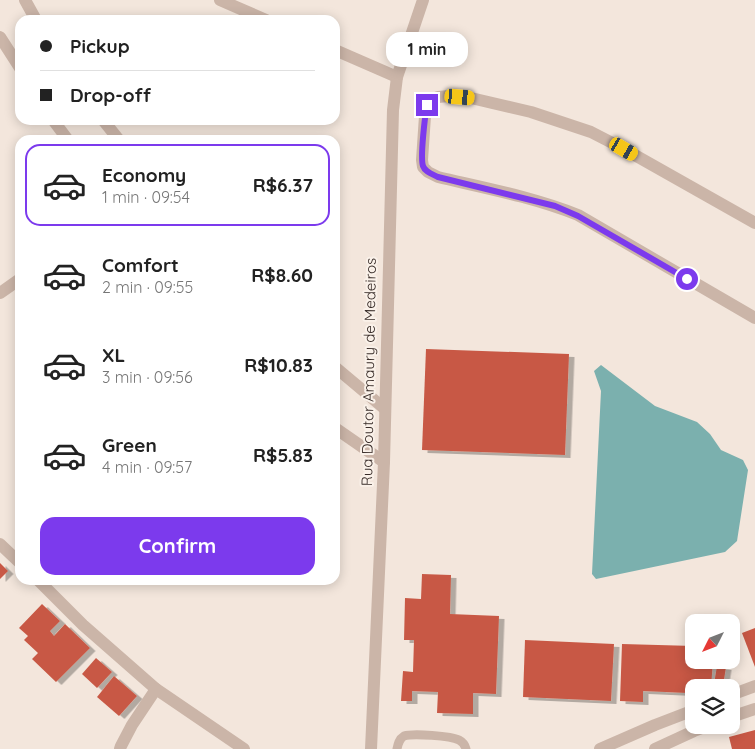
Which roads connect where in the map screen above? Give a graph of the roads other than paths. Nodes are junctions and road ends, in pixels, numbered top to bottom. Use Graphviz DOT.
graph roads {
  1 [pos="26,0"];
  2 [pos="220,0"];
  3 [pos="423,0"];
  4 [pos="34,15"];
  5 [pos="254,15"];
  6 [pos="0,37"];
  7 [pos="340,52"];
  8 [pos="15,60"];
  9 [pos="397,77"];
  10 [pos="107,125"];
  11 [pos="116,135"];
  12 [pos="755,224"];
  13 [pos="15,282"];
  14 [pos="0,293"];
  15 [pos="755,318"];
  16 [pos="340,371"];
  17 [pos="385,409"];
  18 [pos="340,431"];
  19 [pos="384,462"];
  20 [pos="0,544"];
  21 [pos="15,558"];
  22 [pos="43,585"];
  23 [pos="755,686"];
  24 [pos="156,689"];
  25 [pos="740,692"];
  26 [pos="755,709"];
  27 [pos="685,713"];
  28 [pos="740,714"];
  29 [pos="688,734"];
  30 [pos="120,749"];
  31 [pos="244,749"];
  32 [pos="371,749"];
  33 [pos="397,749"];
  34 [pos="466,749"];
  35 [pos="600,749"];
  36 [pos="655,749"];
  1 -- 4 [label="street"];
  2 -- 5 [label="street"];
  3 -- 9 [label="street, Rua Doutor Amaury de Medeiros"];
  6 -- 8 [label="street"];
  7 -- 9 [label="street"];
  9 -- 17 [label="street, Rua Doutor Amaury de Medeiros"];
  10 -- 11 [label="street"];
  12 -- 15 [label="street"];
  13 -- 14 [label="street"];
  16 -- 17 [label="street"];
  17 -- 19 [label="street, Rua Doutor Amaury de Medeiros"];
  18 -- 19 [label="street"];
  19 -- 32 [label="street, Rua Doutor Amaury de Medeiros"];
  20 -- 21 [label="street"];
  22 -- 24 [label="street"];
  23 -- 25 [label="street"];
  24 -- 30 [label="street"];
  24 -- 31 [label="street"];
  26 -- 28 [label="street"];
  27 -- 35 [label="street"];
  29 -- 36 [label="street"];
  33 -- 34 [label="lane"];
}
